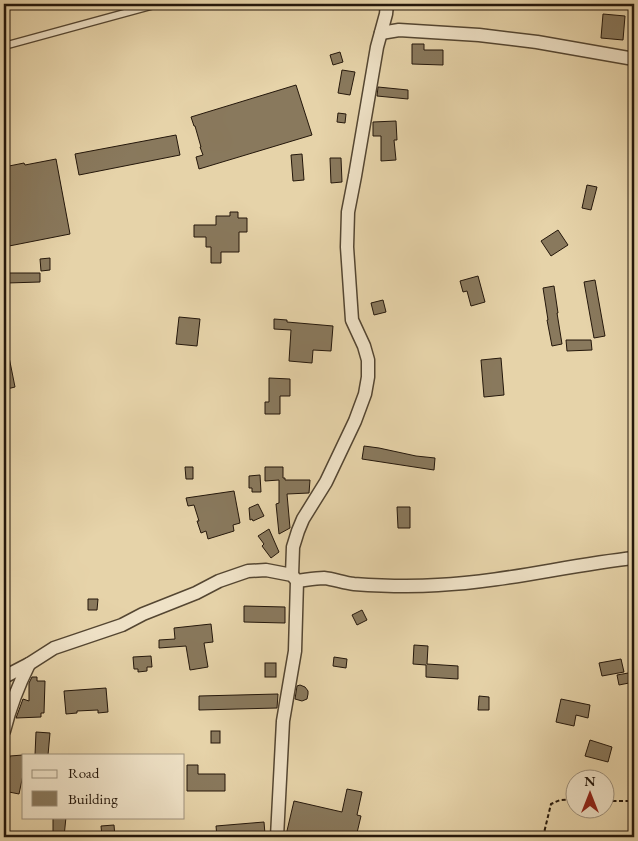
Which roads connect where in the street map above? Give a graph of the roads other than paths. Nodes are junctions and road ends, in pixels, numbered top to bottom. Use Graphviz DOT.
graph roads {
  1 [pos="158,4"];
  2 [pos="388,4"];
  3 [pos="381,33"];
  4 [pos="4,46"];
  5 [pos="634,58"];
  6 [pos="634,558"];
  7 [pos="295,578"];
  8 [pos="29,664"];
  9 [pos="4,677"];
  10 [pos="4,731"];
  11 [pos="277,837"];
  1 -- 4 [label="lane"];
  2 -- 3 [label="street"];
  3 -- 5 [label="street"];
  3 -- 7 [label="street"];
  6 -- 7 [label="street"];
  7 -- 8 [label="street"];
  7 -- 11 [label="street"];
  8 -- 9 [label="street"];
  8 -- 10 [label="street"];
}
